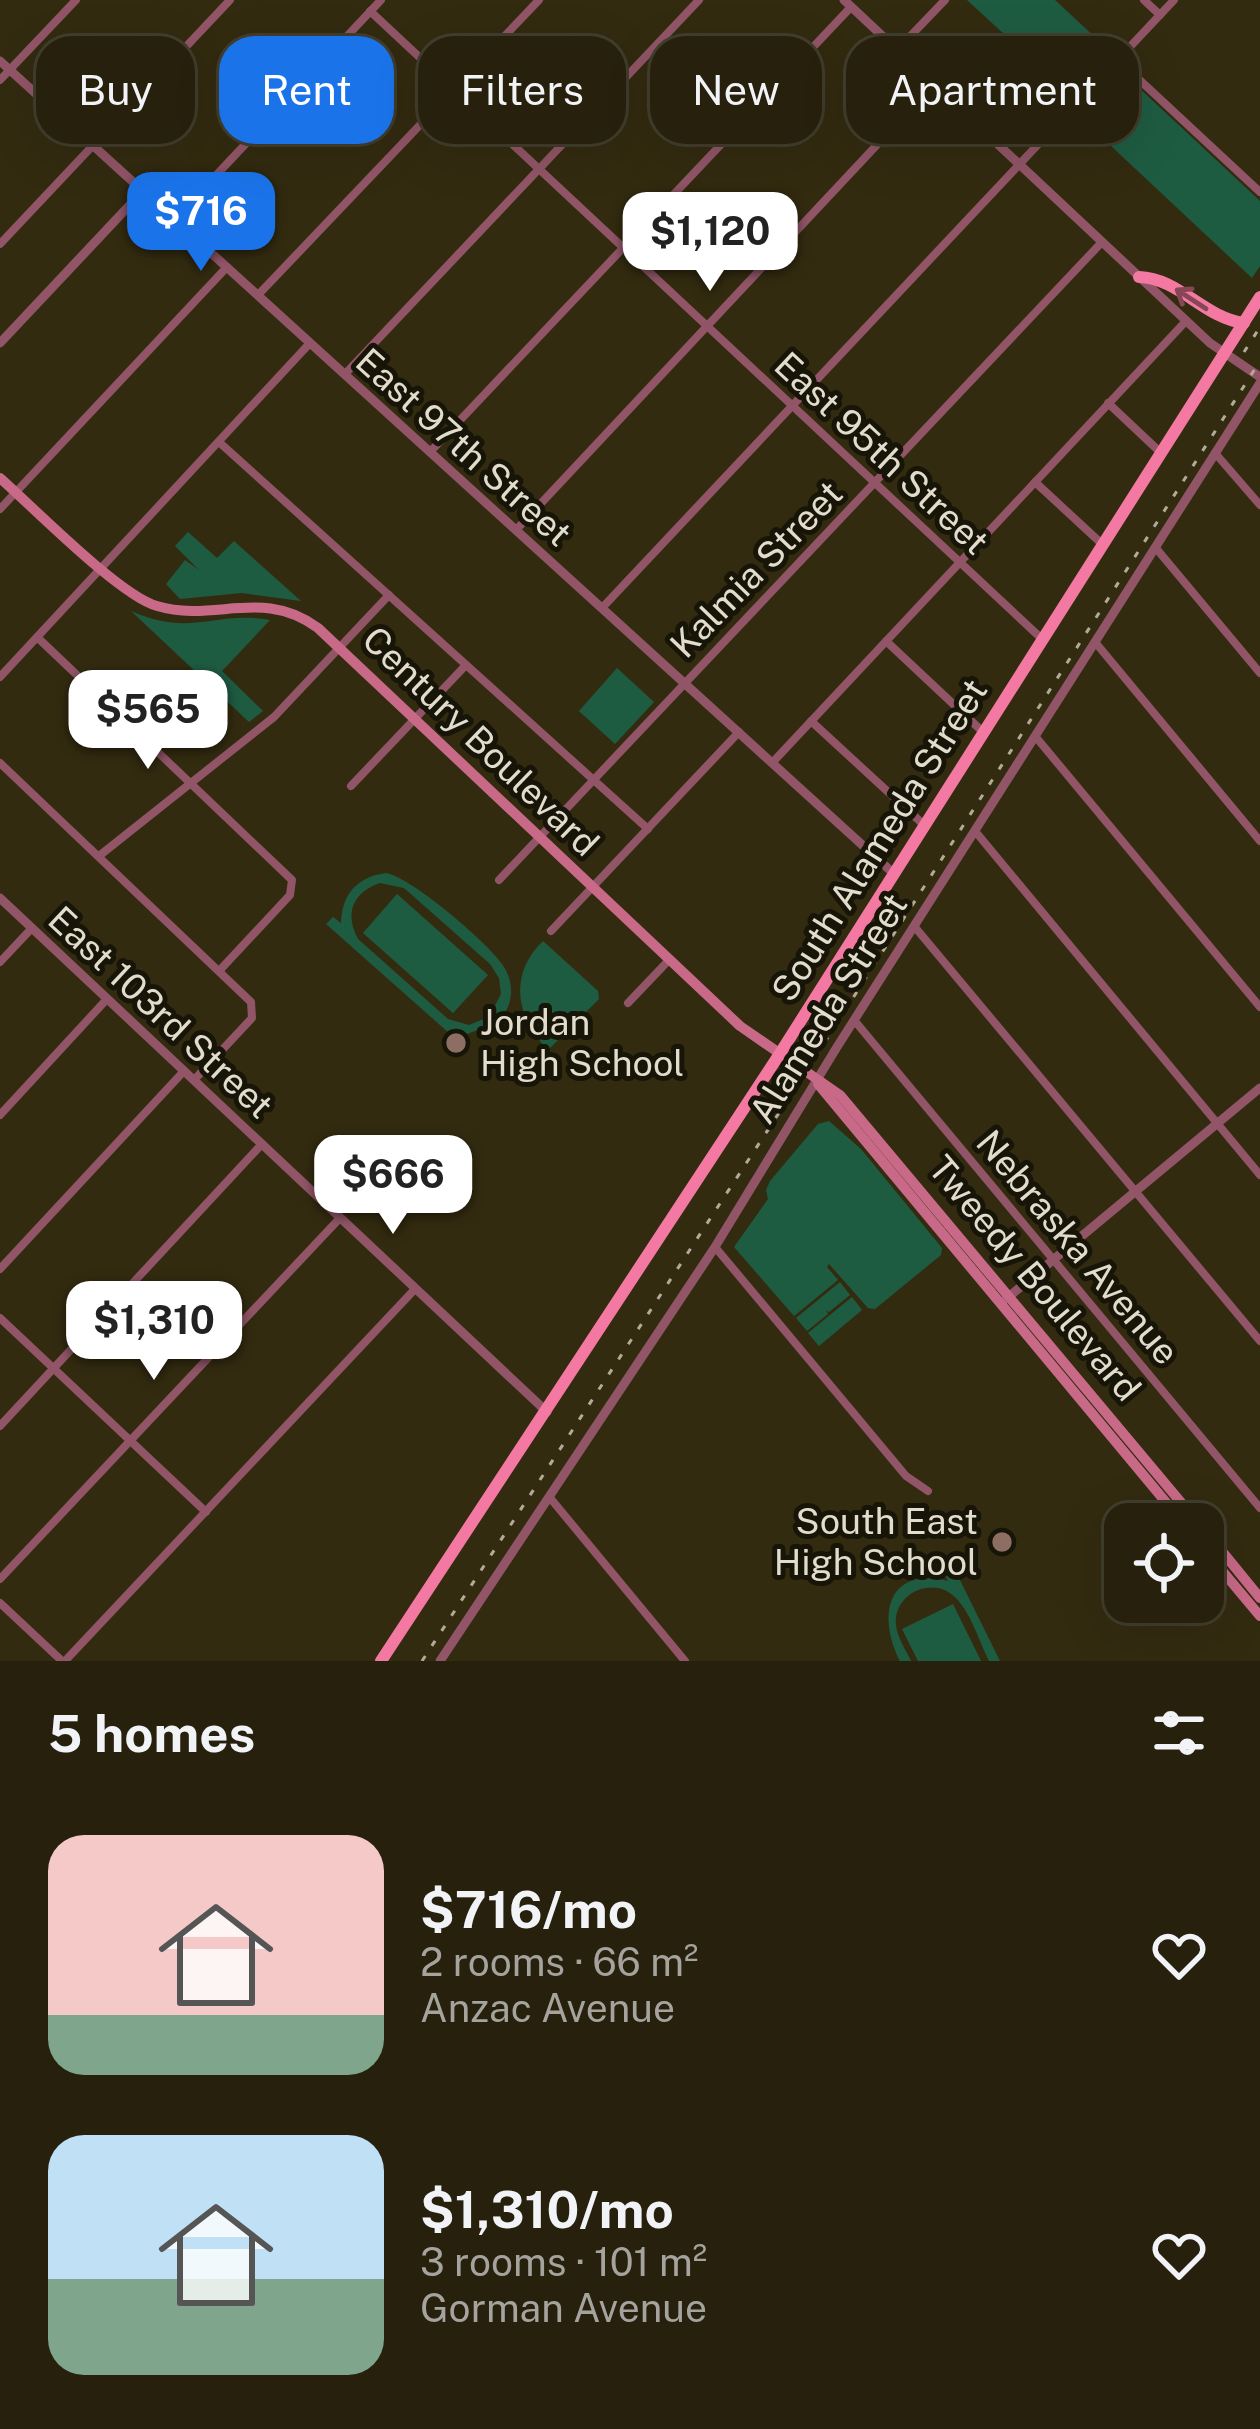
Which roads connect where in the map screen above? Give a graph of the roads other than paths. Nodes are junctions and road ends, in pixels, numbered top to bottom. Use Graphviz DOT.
graph roads {
  1 [pos="76,0"];
  2 [pos="230,0"];
  3 [pos="381,0"];
  4 [pos="539,0"];
  5 [pos="699,0"];
  6 [pos="945,0"];
  7 [pos="1144,0"];
  8 [pos="1174,0"];
  9 [pos="847,3"];
  10 [pos="370,11"];
  11 [pos="1160,15"];
  12 [pos="505,36"];
  13 [pos="882,36"];
  14 [pos="910,36"];
  15 [pos="1139,36"];
  16 [pos="418,57"];
  17 [pos="0,61"];
  18 [pos="10,70"];
  19 [pos="1139,79"];
  20 [pos="0,80"];
  21 [pos="418,129"];
  22 [pos="511,144"];
  23 [pos="878,144"];
  24 [pos="997,144"];
  25 [pos="1037,144"];
  26 [pos="92,145"];
  27 [pos="1018,164"];
  28 [pos="539,170"];
  29 [pos="143,191"];
  30 [pos="1260,192"];
  31 [pos="174,220"];
  32 [pos="1102,242"];
  33 [pos="0,244"];
  34 [pos="623,248"];
  35 [pos="227,267"];
  36 [pos="1139,277"];
  37 [pos="258,296"];
  38 [pos="1260,298"];
  39 [pos="1186,321"];
  40 [pos="1244,322"];
  41 [pos="708,328"];
  42 [pos="0,343"];
  43 [pos="310,343"];
  44 [pos="1228,357"];
  45 [pos="344,374"];
  46 [pos="1255,376"];
  47 [pos="1108,404"];
  48 [pos="793,405"];
  49 [pos="219,442"];
  50 [pos="430,452"];
  51 [pos="1161,452"];
  52 [pos="1215,453"];
  53 [pos="0,478"];
  54 [pos="1035,482"];
  55 [pos="875,483"];
  56 [pos="16,492"];
  57 [pos="1260,505"];
  58 [pos="0,509"];
  59 [pos="516,530"];
  60 [pos="1102,544"];
  61 [pos="1155,547"];
  62 [pos="959,562"];
  63 [pos="101,568"];
  64 [pos="388,595"];
  65 [pos="602,608"];
  66 [pos="37,637"];
  67 [pos="1042,640"];
  68 [pos="886,641"];
  69 [pos="1095,642"];
  70 [pos="339,647"];
  71 [pos="466,665"];
  72 [pos="1260,673"];
  73 [pos="0,677"];
  74 [pos="685,683"];
  75 [pos="415,719"];
  76 [pos="811,721"];
  77 [pos="739,732"];
  78 [pos="982,732"];
  79 [pos="1035,736"];
  80 [pos="0,763"];
  81 [pos="772,763"];
  82 [pos="593,780"];
  83 [pos="191,783"];
  84 [pos="351,786"];
  85 [pos="923,825"];
  86 [pos="648,829"];
  87 [pos="974,831"];
  88 [pos="539,838"];
  89 [pos="1260,841"];
  90 [pos="99,856"];
  91 [pos="892,872"];
  92 [pos="499,880"];
  93 [pos="592,888"];
  94 [pos="0,898"];
  95 [pos="914,926"];
  96 [pos="32,928"];
  97 [pos="551,931"];
  98 [pos="669,960"];
  99 [pos="0,962"];
  100 [pos="220,970"];
  101 [pos="107,999"];
  102 [pos="628,1003"];
  103 [pos="1260,1007"];
  104 [pos="854,1020"];
  105 [pos="783,1057"];
  106 [pos="184,1071"];
  107 [pos="194,1080"];
  108 [pos="816,1082"];
  109 [pos="1260,1088"];
  110 [pos="0,1115"];
  111 [pos="1217,1124"];
  112 [pos="262,1144"];
  113 [pos="1260,1175"];
  114 [pos="1135,1192"];
  115 [pos="340,1218"];
  116 [pos="715,1247"];
  117 [pos="1053,1260"];
  118 [pos="0,1269"];
  119 [pos="416,1289"];
  120 [pos="1006,1299"];
  121 [pos="0,1318"];
  122 [pos="1260,1341"];
  123 [pos="54,1369"];
  124 [pos="547,1412"];
  125 [pos="0,1426"];
  126 [pos="129,1441"];
  127 [pos="928,1491"];
  128 [pos="551,1499"];
  129 [pos="1167,1503"];
  130 [pos="1181,1503"];
  131 [pos="1260,1508"];
  132 [pos="206,1512"];
  133 [pos="1224,1554"];
  134 [pos="1224,1573"];
  135 [pos="0,1579"];
  136 [pos="1260,1598"];
  137 [pos="0,1603"];
  138 [pos="1260,1616"];
  139 [pos="64,1661"];
  140 [pos="381,1661"];
  141 [pos="440,1661"];
  142 [pos="685,1661"];
  1 -- 18 [label="street"];
  2 -- 26 [label="street"];
  3 -- 10 [label="street"];
  4 -- 12 [label="street"];
  5 -- 28 [label="street"];
  6 -- 14 [label="street"];
  7 -- 11 [label="street"];
  8 -- 11 [label="street"];
  9 -- 13 [label="street"];
  9 -- 34 [label="street"];
  10 -- 16 [label="street, East 95th Street"];
  10 -- 31 [label="street"];
  11 -- 15 [label="street"];
  17 -- 18 [label="street, East 97th Street"];
  18 -- 20 [label="street"];
  18 -- 26 [label="street, East 97th Street"];
  19 -- 30 [label="street"];
  21 -- 37 [label="street"];
  22 -- 28 [label="street, East 95th Street"];
  23 -- 41 [label="street"];
  24 -- 27 [label="street"];
  25 -- 27 [label="street"];
  26 -- 29 [label="street, East 97th Street"];
  26 -- 33 [label="street"];
  27 -- 32 [label="street"];
  27 -- 48 [label="street"];
  28 -- 34 [label="street, East 95th Street"];
  28 -- 45 [label="street"];
  29 -- 31 [label="street, East 97th Street"];
  29 -- 42 [label="street"];
  31 -- 35 [label="street, East 97th Street"];
  32 -- 36 [label="street"];
  32 -- 55 [label="street, Kalmia Street"];
  34 -- 41 [label="street, East 95th Street"];
  34 -- 50 [label="street"];
  35 -- 37 [label="street, East 97th Street"];
  35 -- 56 [label="street"];
  36 -- 39 [label="street"];
  40 -- 36 [label="main road, one-way"];
  37 -- 43 [label="street, East 97th Street"];
  38 -- 40 [label="main road, South Alameda Street"];
  39 -- 44 [label="street"];
  39 -- 47 [label="street"];
  40 -- 44 [label="main road, South Alameda Street"];
  41 -- 48 [label="street, East 95th Street"];
  41 -- 59 [label="street"];
  43 -- 45 [label="street, East 97th Street"];
  43 -- 49 [label="street"];
  44 -- 46 [label="street"];
  44 -- 51 [label="main road, South Alameda Street"];
  45 -- 50 [label="street, East 97th Street"];
  46 -- 52 [label="street, Alameda Street"];
  47 -- 51 [label="street"];
  47 -- 54 [label="street"];
  48 -- 55 [label="street, East 95th Street"];
  48 -- 65 [label="street"];
  49 -- 63 [label="street"];
  49 -- 64 [label="street"];
  50 -- 59 [label="street, East 97th Street"];
  51 -- 60 [label="main road, South Alameda Street"];
  52 -- 57 [label="street"];
  52 -- 61 [label="street, Alameda Street"];
  53 -- 56 [label="main road, Century Boulevard"];
  54 -- 60 [label="street"];
  54 -- 62 [label="street"];
  55 -- 62 [label="street, East 95th Street"];
  55 -- 74 [label="street, Kalmia Street"];
  56 -- 58 [label="street"];
  56 -- 63 [label="main road, Century Boulevard"];
  59 -- 65 [label="street, East 97th Street"];
  60 -- 67 [label="main road, South Alameda Street"];
  61 -- 69 [label="street, Alameda Street"];
  61 -- 72 [label="street"];
  62 -- 67 [label="street, East 95th Street"];
  62 -- 68 [label="street"];
  63 -- 66 [label="street"];
  63 -- 70 [label="main road, Century Boulevard"];
  64 -- 70 [label="street"];
  64 -- 71 [label="street"];
  65 -- 74 [label="street, East 97th Street"];
  66 -- 73 [label="street"];
  66 -- 83 [label="street"];
  67 -- 78 [label="main road, South Alameda Street"];
  68 -- 76 [label="street"];
  68 -- 78 [label="street"];
  69 -- 79 [label="street, Alameda Street"];
  69 -- 89 [label="street"];
  70 -- 75 [label="main road, Century Boulevard"];
  70 -- 83 [label="street"];
  71 -- 75 [label="street"];
  71 -- 82 [label="street"];
  74 -- 77 [label="street, East 97th Street"];
  74 -- 82 [label="street, Kalmia Street"];
  75 -- 84 [label="street"];
  75 -- 88 [label="main road, Century Boulevard"];
  76 -- 81 [label="street"];
  76 -- 85 [label="street"];
  77 -- 81 [label="street, East 97th Street"];
  77 -- 86 [label="street"];
  78 -- 85 [label="main road, South Alameda Street"];
  79 -- 87 [label="street, Alameda Street"];
  79 -- 103 [label="street"];
  80 -- 90 [label="street"];
  81 -- 91 [label="street, East 97th Street"];
  82 -- 86 [label="street"];
  82 -- 88 [label="street, Kalmia Street"];
  83 -- 90 [label="street"];
  83 -- 100 [label="street"];
  85 -- 91 [label="main road, South Alameda Street"];
  86 -- 93 [label="street"];
  87 -- 95 [label="street, Alameda Street"];
  87 -- 111 [label="street"];
  88 -- 92 [label="street, Kalmia Street"];
  88 -- 93 [label="main road, Century Boulevard"];
  90 -- 100 [label="street"];
  91 -- 105 [label="main road, South Alameda Street"];
  93 -- 97 [label="street"];
  93 -- 98 [label="main road, Century Boulevard"];
  94 -- 96 [label="street, East 103rd Street"];
  95 -- 104 [label="street, Alameda Street"];
  95 -- 114 [label="street"];
  96 -- 99 [label="street"];
  96 -- 101 [label="street, East 103rd Street"];
  98 -- 102 [label="street"];
  98 -- 105 [label="main road, Century Boulevard"];
  100 -- 107 [label="street"];
  101 -- 106 [label="street, East 103rd Street"];
  101 -- 110 [label="street"];
  104 -- 108 [label="street, Alameda Street"];
  104 -- 117 [label="street, Nebraska Avenue"];
  105 -- 108 [label="main road, Tweedy Boulevard"];
  105 -- 124 [label="main road, South Alameda Street"];
  106 -- 107 [label="street, East 103rd Street"];
  106 -- 118 [label="street"];
  107 -- 112 [label="street, East 103rd Street"];
  108 -- 116 [label="street, Alameda Street"];
  108 -- 120 [label="main road, Tweedy Boulevard"];
  109 -- 111 [label="street"];
  111 -- 113 [label="street"];
  111 -- 114 [label="street"];
  112 -- 115 [label="street, East 103rd Street"];
  112 -- 123 [label="street"];
  114 -- 117 [label="street"];
  114 -- 122 [label="street"];
  115 -- 119 [label="street, East 103rd Street"];
  115 -- 126 [label="street"];
  116 -- 127 [label="street"];
  116 -- 128 [label="street, Alameda Street"];
  117 -- 120 [label="street"];
  117 -- 131 [label="street, Nebraska Avenue"];
  119 -- 124 [label="street, East 103rd Street"];
  119 -- 132 [label="street"];
  120 -- 129 [label="main road, Tweedy Boulevard"];
  120 -- 130 [label="main road, Tweedy Boulevard"];
  121 -- 123 [label="street"];
  123 -- 125 [label="street"];
  123 -- 126 [label="street"];
  124 -- 140 [label="main road"];
  126 -- 132 [label="street"];
  126 -- 135 [label="street"];
  128 -- 141 [label="street, Alameda Street"];
  128 -- 142 [label="street"];
  132 -- 139 [label="street"];
  133 -- 136 [label="main road, Tweedy Boulevard"];
  134 -- 138 [label="main road"];
  137 -- 139 [label="street"];
}
